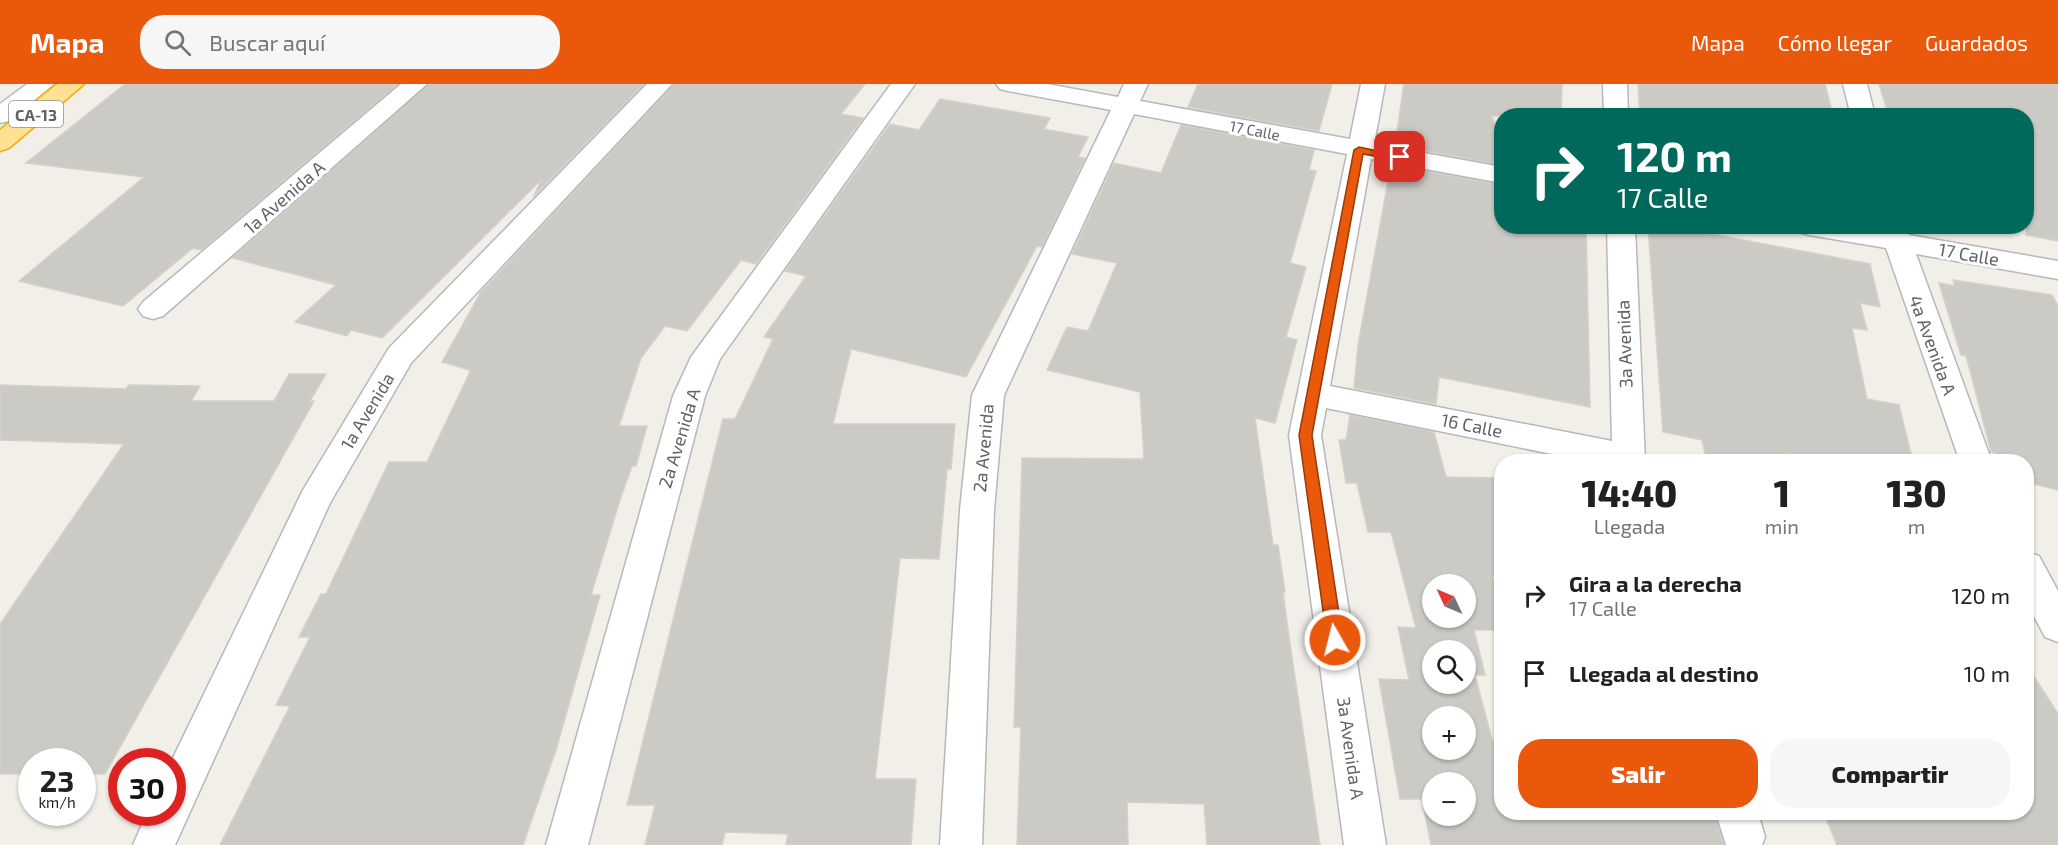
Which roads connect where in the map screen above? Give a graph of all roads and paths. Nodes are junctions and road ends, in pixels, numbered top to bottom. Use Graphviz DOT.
graph roads {
  1 [pos="42,84"];
  2 [pos="72,84"];
  3 [pos="415,84"];
  4 [pos="660,84"];
  5 [pos="903,84"];
  6 [pos="1008,84"];
  7 [pos="1373,84"];
  8 [pos="1615,84"];
  9 [pos="1855,84"];
  10 [pos="1131,94"];
  11 [pos="1616,108"];
  12 [pos="1861,108"];
  13 [pos="0,116"];
  14 [pos="0,143"];
  15 [pos="1359,150"];
  16 [pos="1494,174"];
  17 [pos="1620,234"];
  18 [pos="1894,234"];
  19 [pos="2058,270"];
  20 [pos="153,309"];
  21 [pos="1315,394"];
  22 [pos="1600,454"];
  23 [pos="1629,454"];
  24 [pos="1973,454"];
  25 [pos="2034,581"];
  26 [pos="2058,626"];
  27 [pos="186,774"];
  28 [pos="162,826"];
  29 [pos="154,845"];
  30 [pos="567,845"];
  31 [pos="961,845"];
  32 [pos="1365,845"];
  1 -- 13 [label="street"];
  2 -- 14 [label="highway, CA-13"];
  3 -- 20 [label="street, 1a Avenida A"];
  4 -- 27 [label="street, 1a Avenida"];
  5 -- 30 [label="street, 2a Avenida A"];
  6 -- 10 [label="street, 17 Calle"];
  7 -- 15 [label="street, 3a Avenida A"];
  8 -- 11 [label="street"];
  9 -- 12 [label="street"];
  10 -- 15 [label="street, 17 Calle"];
  10 -- 31 [label="street, 2a Avenida"];
  15 -- 16 [label="street, 17 Calle"];
  15 -- 21 [label="street, 3a Avenida A"];
  17 -- 23 [label="street, 3a Avenida"];
  18 -- 19 [label="street, 17 Calle"];
  18 -- 24 [label="street, 4a Avenida A"];
  21 -- 22 [label="street, 16 Calle"];
  21 -- 32 [label="street, 3a Avenida A"];
  25 -- 26 [label="street"];
  28 -- 29 [label="street"];
}
